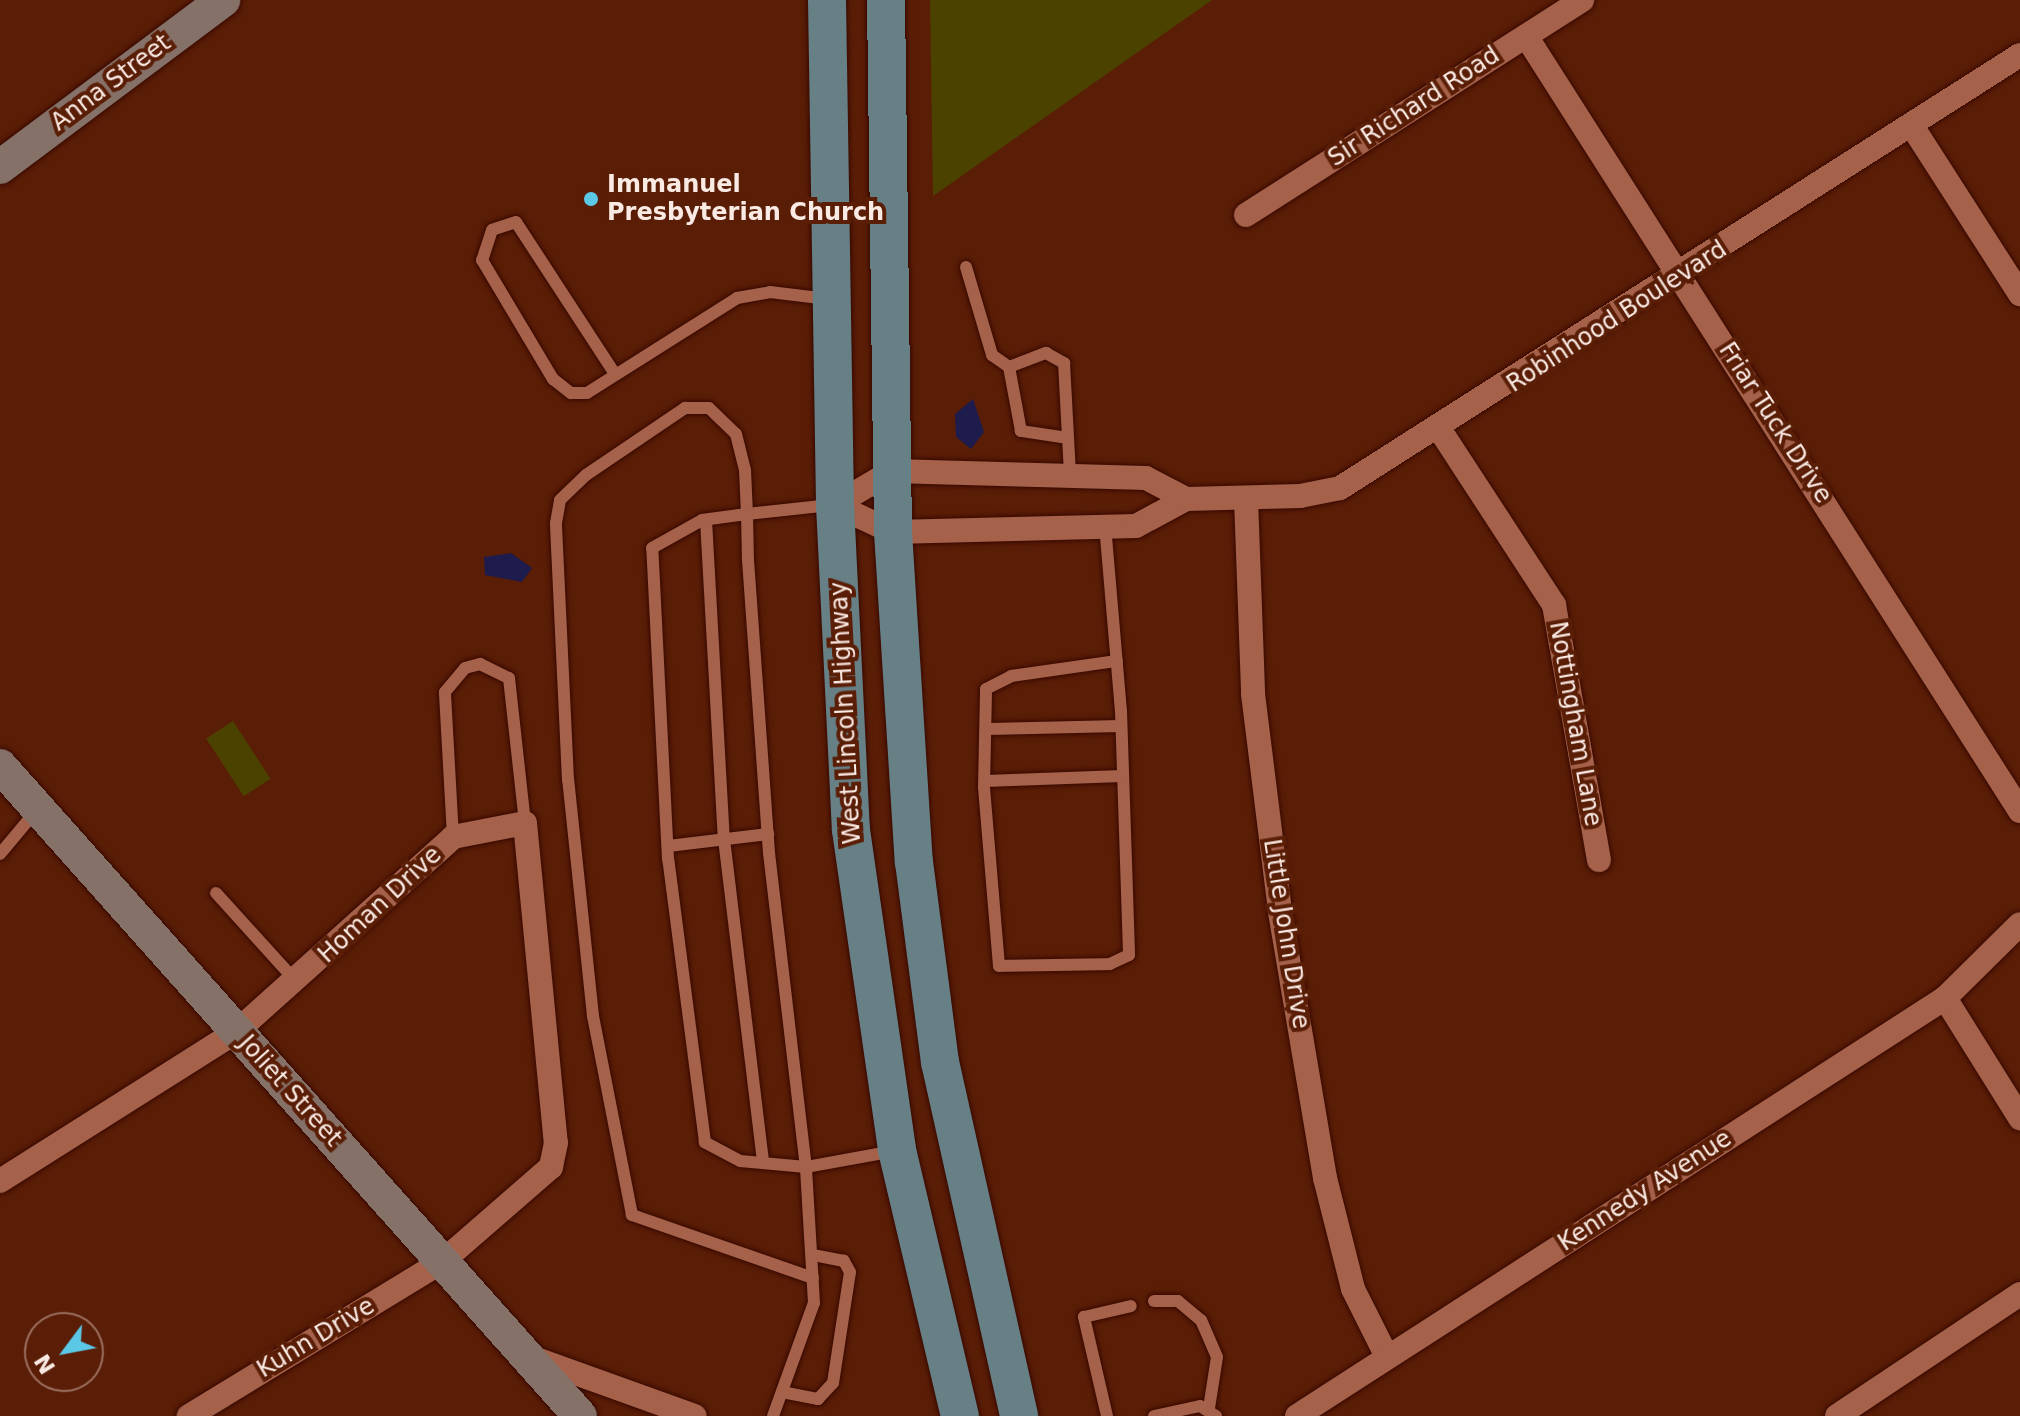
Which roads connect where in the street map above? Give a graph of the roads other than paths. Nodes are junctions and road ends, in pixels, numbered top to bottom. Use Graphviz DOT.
graph roads {
  1 [pos="223,0"];
  2 [pos="827,0"];
  3 [pos="886,0"];
  4 [pos="1582,0"];
  5 [pos="1526,36"];
  6 [pos="2020,55"];
  7 [pos="1912,126"];
  8 [pos="0,167"];
  9 [pos="1246,215"];
  10 [pos="966,267"];
  11 [pos="1681,277"];
  12 [pos="2020,294"];
  13 [pos="832,299"];
  14 [pos="1009,367"];
  15 [pos="615,374"];
  16 [pos="1440,430"];
  17 [pos="1068,438"];
  18 [pos="892,471"];
  19 [pos="1070,475"];
  20 [pos="1186,499"];
  21 [pos="1246,499"];
  22 [pos="835,505"];
  23 [pos="747,514"];
  24 [pos="706,520"];
  25 [pos="1105,525"];
  26 [pos="893,532"];
  27 [pos="1117,661"];
  28 [pos="1121,726"];
  29 [pos="988,729"];
  30 [pos="0,766"];
  31 [pos="1122,776"];
  32 [pos="985,781"];
  33 [pos="38,809"];
  34 [pos="2020,811"];
  35 [pos="525,823"];
  36 [pos="768,834"];
  37 [pos="453,837"];
  38 [pos="724,839"];
  39 [pos="668,846"];
  40 [pos="0,854"];
  41 [pos="1599,860"];
  42 [pos="216,893"];
  43 [pos="2020,924"];
  44 [pos="297,983"];
  45 [pos="1945,998"];
  46 [pos="236,1032"];
  47 [pos="2020,1118"];
  48 [pos="897,1150"];
  49 [pos="763,1163"];
  50 [pos="806,1167"];
  51 [pos="0,1181"];
  52 [pos="813,1255"];
  53 [pos="443,1261"];
  54 [pos="813,1278"];
  55 [pos="2020,1294"];
  56 [pos="1154,1301"];
  57 [pos="1131,1306"];
  58 [pos="528,1356"];
  59 [pos="1387,1357"];
  60 [pos="782,1392"];
  61 [pos="1213,1412"];
  62 [pos="189,1416"];
  63 [pos="580,1416"];
  64 [pos="695,1416"];
  65 [pos="773,1416"];
  66 [pos="960,1416"];
  67 [pos="1019,1416"];
  68 [pos="1107,1416"];
  69 [pos="1154,1416"];
  70 [pos="1297,1416"];
  71 [pos="1837,1416"];
  1 -- 8 [label="street, Anna Street"];
  2 -- 13 [label="main road, West Lincoln Highway"];
  3 -- 18 [label="main road"];
  4 -- 5 [label="street, Sir Richard Road"];
  5 -- 9 [label="street, Sir Richard Road"];
  5 -- 11 [label="street, Friar Tuck Drive"];
  6 -- 7 [label="street, Robinhood Boulevard"];
  7 -- 11 [label="street, Robinhood Boulevard"];
  7 -- 12 [label="street"];
  10 -- 14 [label="lane"];
  11 -- 16 [label="street, Robinhood Boulevard"];
  11 -- 34 [label="street, Friar Tuck Drive"];
  13 -- 15 [label="lane"];
  13 -- 22 [label="main road, West Lincoln Highway"];
  14 -- 17 [label="lane"];
  14 -- 17 [label="lane"];
  15 -- 15 [label="lane"];
  16 -- 21 [label="street, Robinhood Boulevard"];
  16 -- 41 [label="street, Nottingham Lane"];
  17 -- 19 [label="lane"];
  18 -- 19 [label="street, Robinhood Boulevard"];
  18 -- 22 [label="street"];
  18 -- 26 [label="main road"];
  19 -- 20 [label="street, Robinhood Boulevard"];
  20 -- 21 [label="street, Robinhood Boulevard"];
  20 -- 25 [label="street, Robinhood Boulevard"];
  21 -- 59 [label="street, Little John Drive"];
  22 -- 23 [label="lane"];
  22 -- 26 [label="street, Robinhood Boulevard"];
  22 -- 48 [label="main road, West Lincoln Highway"];
  23 -- 24 [label="lane"];
  23 -- 36 [label="lane"];
  23 -- 54 [label="lane"];
  24 -- 38 [label="lane"];
  24 -- 39 [label="lane"];
  25 -- 26 [label="street, Robinhood Boulevard"];
  25 -- 27 [label="lane"];
  26 -- 67 [label="main road"];
  27 -- 28 [label="lane"];
  27 -- 29 [label="lane"];
  28 -- 29 [label="lane"];
  28 -- 31 [label="lane"];
  29 -- 32 [label="lane"];
  30 -- 33 [label="street, Joliet Street"];
  31 -- 32 [label="lane"];
  31 -- 32 [label="lane"];
  33 -- 40 [label="lane"];
  33 -- 46 [label="street, Joliet Street"];
  35 -- 37 [label="street, Homan Drive"];
  35 -- 37 [label="lane"];
  35 -- 53 [label="street"];
  36 -- 38 [label="lane"];
  36 -- 50 [label="lane"];
  37 -- 44 [label="street, Homan Drive"];
  38 -- 39 [label="lane"];
  38 -- 49 [label="lane"];
  39 -- 49 [label="lane"];
  42 -- 44 [label="lane"];
  43 -- 45 [label="street, Kennedy Avenue"];
  44 -- 46 [label="street, Homan Drive"];
  45 -- 47 [label="street"];
  45 -- 59 [label="street, Kennedy Avenue"];
  46 -- 51 [label="street, Homan Drive"];
  46 -- 53 [label="street, Joliet Street"];
  48 -- 50 [label="lane"];
  48 -- 66 [label="main road, West Lincoln Highway"];
  49 -- 50 [label="lane"];
  50 -- 52 [label="lane"];
  52 -- 54 [label="lane"];
  52 -- 60 [label="lane"];
  53 -- 58 [label="street, Joliet Street"];
  53 -- 62 [label="street, Kuhn Drive"];
  54 -- 60 [label="lane"];
  55 -- 71 [label="street"];
  56 -- 61 [label="lane"];
  57 -- 68 [label="lane"];
  58 -- 63 [label="street, Joliet Street"];
  58 -- 64 [label="street"];
  59 -- 70 [label="street, Kennedy Avenue"];
  60 -- 65 [label="lane"];
  61 -- 69 [label="lane"];
}
